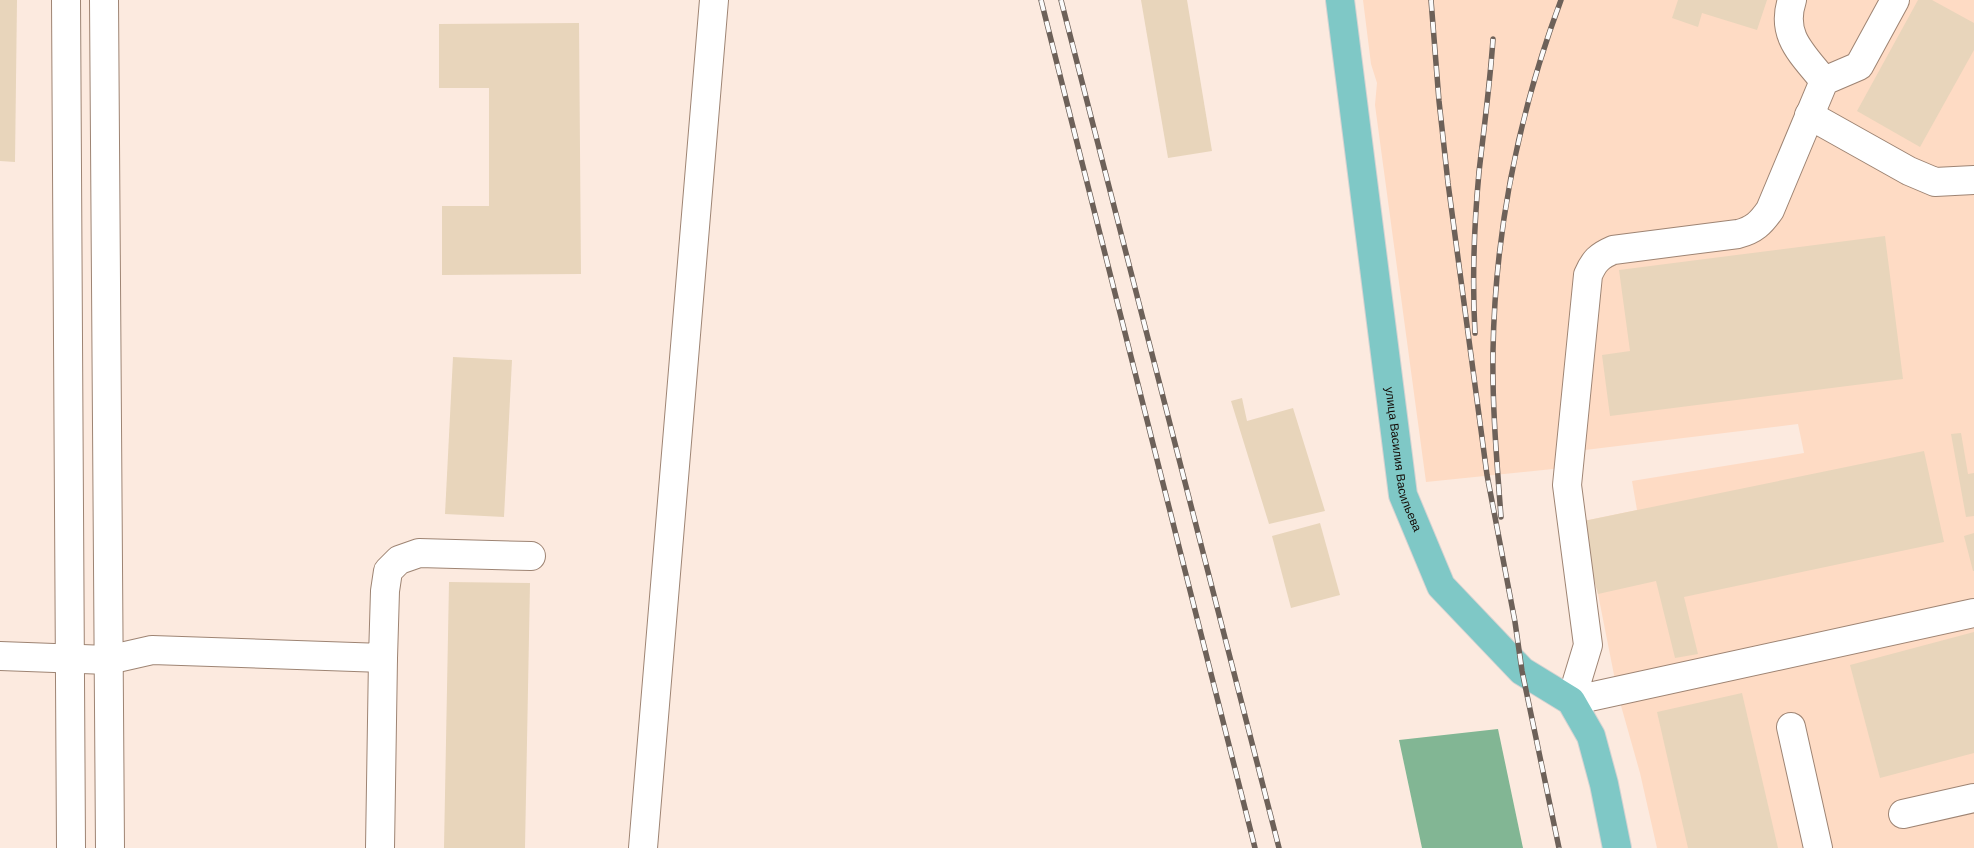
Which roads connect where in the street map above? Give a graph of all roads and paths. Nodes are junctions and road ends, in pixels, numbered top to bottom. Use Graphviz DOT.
graph roads {
  1 [pos="66,0"];
  2 [pos="104,0"];
  3 [pos="714,0"];
  4 [pos="1340,0"];
  5 [pos="1792,0"];
  6 [pos="1895,0"];
  7 [pos="1824,80"];
  8 [pos="1809,115"];
  9 [pos="1974,180"];
  10 [pos="530,556"];
  11 [pos="1974,613"];
  12 [pos="0,656"];
  13 [pos="70,658"];
  14 [pos="384,658"];
  15 [pos="108,660"];
  16 [pos="1571,701"];
  17 [pos="1791,727"];
  18 [pos="1974,798"];
  19 [pos="1903,814"];
  20 [pos="71,848"];
  21 [pos="110,848"];
  22 [pos="380,848"];
  23 [pos="643,848"];
  24 [pos="1617,848"];
  25 [pos="1818,848"];
  1 -- 13 [label="lane"];
  2 -- 15 [label="lane"];
  3 -- 23 [label="lane"];
  4 -- 16 [label="main road, улица Василия Васильева"];
  5 -- 7 [label="lane"];
  6 -- 7 [label="lane"];
  7 -- 8 [label="lane"];
  8 -- 9 [label="lane"];
  8 -- 16 [label="lane"];
  10 -- 14 [label="lane"];
  11 -- 16 [label="lane"];
  12 -- 13 [label="lane"];
  13 -- 15 [label="lane"];
  13 -- 20 [label="lane"];
  14 -- 15 [label="lane"];
  14 -- 22 [label="lane"];
  15 -- 21 [label="lane"];
  16 -- 24 [label="main road, улица Василия Васильева"];
  17 -- 25 [label="lane"];
  18 -- 19 [label="lane"];
}
